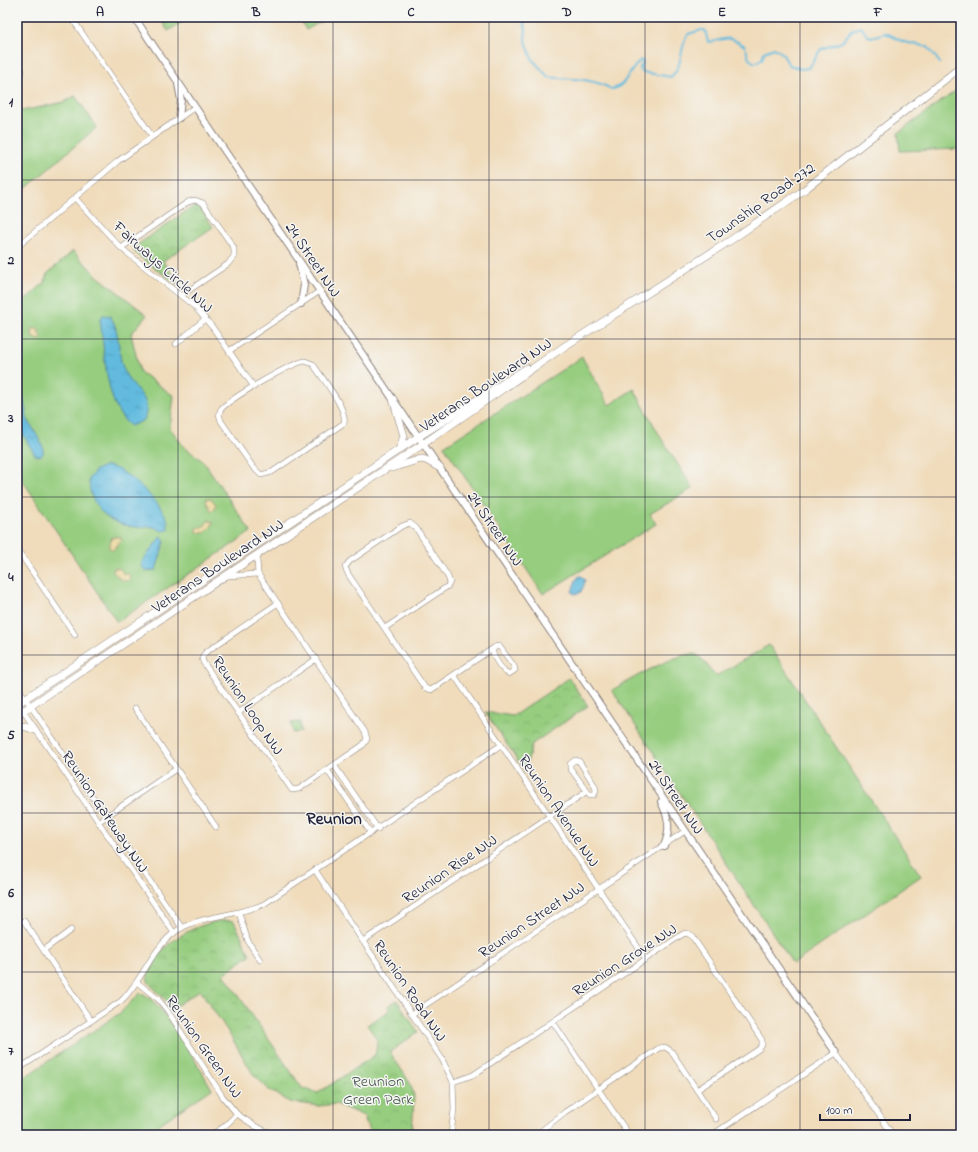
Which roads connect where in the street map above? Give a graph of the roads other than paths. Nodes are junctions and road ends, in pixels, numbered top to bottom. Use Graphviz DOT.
graph roads {
  1 [pos="71,17"];
  2 [pos="134,17"];
  3 [pos="17,65"];
  4 [pos="961,67"];
  5 [pos="17,77"];
  6 [pos="177,80"];
  7 [pos="195,107"];
  8 [pos="179,118"];
  9 [pos="152,136"];
  10 [pos="75,198"];
  11 [pos="17,247"];
  12 [pos="122,248"];
  13 [pos="299,259"];
  14 [pos="320,291"];
  15 [pos="182,295"];
  16 [pos="300,304"];
  17 [pos="205,319"];
  18 [pos="176,344"];
  19 [pos="565,346"];
  20 [pos="229,351"];
  21 [pos="254,387"];
  22 [pos="393,399"];
  23 [pos="418,437"];
  24 [pos="423,444"];
  25 [pos="399,450"];
  26 [pos="440,468"];
  27 [pos="374,476"];
  28 [pos="17,549"];
  29 [pos="260,553"];
  30 [pos="258,574"];
  31 [pos="225,577"];
  32 [pos="278,603"];
  33 [pos="385,628"];
  34 [pos="76,635"];
  35 [pos="495,647"];
  36 [pos="316,659"];
  37 [pos="454,675"];
  38 [pos="17,686"];
  39 [pos="26,699"];
  40 [pos="17,703"];
  41 [pos="30,706"];
  42 [pos="135,708"];
  43 [pos="20,713"];
  44 [pos="238,713"];
  45 [pos="17,727"];
  46 [pos="35,730"];
  47 [pos="501,745"];
  48 [pos="334,765"];
  49 [pos="176,769"];
  50 [pos="327,770"];
  51 [pos="653,784"];
  52 [pos="586,792"];
  53 [pos="106,816"];
  54 [pos="549,817"];
  55 [pos="98,822"];
  56 [pos="216,827"];
  57 [pos="378,829"];
  58 [pos="685,831"];
  59 [pos="371,833"];
  60 [pos="664,846"];
  61 [pos="315,870"];
  62 [pos="598,890"];
  63 [pos="239,913"];
  64 [pos="24,921"];
  65 [pos="182,928"];
  66 [pos="71,930"];
  67 [pos="174,933"];
  68 [pos="363,941"];
  69 [pos="44,950"];
  70 [pos="646,959"];
  71 [pos="260,960"];
  72 [pos="138,982"];
  73 [pos="412,1014"];
  74 [pos="91,1021"];
  75 [pos="553,1022"];
  76 [pos="836,1053"];
  77 [pos="18,1067"];
  78 [pos="453,1082"];
  79 [pos="598,1089"];
  80 [pos="697,1090"];
  81 [pos="237,1114"];
  82 [pos="716,1119"];
  83 [pos="211,1135"];
  84 [pos="274,1135"];
  85 [pos="451,1135"];
  86 [pos="536,1135"];
  87 [pos="629,1135"];
  88 [pos="712,1135"];
  89 [pos="893,1135"];
  1 -- 9 [label="street"];
  2 -- 6 [label="street, 24 Street NW"];
  3 -- 5 [label="street"];
  4 -- 19 [label="main road, Township Road 272"];
  6 -- 7 [label="street, 24 Street NW"];
  6 -- 8 [label="street"];
  7 -- 8 [label="street"];
  7 -- 13 [label="street, 24 Street NW"];
  8 -- 9 [label="street"];
  9 -- 10 [label="street"];
  10 -- 11 [label="street"];
  10 -- 12 [label="street, Fairways Circle NW"];
  12 -- 15 [label="street, Fairways Circle NW"];
  12 -- 15 [label="street"];
  13 -- 14 [label="street, 24 Street NW"];
  13 -- 16 [label="street"];
  14 -- 16 [label="street"];
  14 -- 22 [label="street, 24 Street NW"];
  15 -- 17 [label="street, Fairways Circle NW"];
  16 -- 20 [label="street"];
  17 -- 18 [label="street"];
  17 -- 20 [label="street, Fairways Circle NW"];
  19 -- 23 [label="main road, Veterans Boulevard NW"];
  19 -- 24 [label="main road, Veterans Boulevard NW"];
  20 -- 21 [label="street, Fairways Circle NW"];
  21 -- 21 [label="street"];
  22 -- 23 [label="street, 24 Street NW"];
  22 -- 25 [label="main road"];
  23 -- 24 [label="street, 24 Street NW"];
  23 -- 25 [label="main road, Veterans Boulevard NW"];
  24 -- 26 [label="street, 24 Street NW"];
  24 -- 27 [label="main road, Veterans Boulevard NW"];
  25 -- 39 [label="main road, Veterans Boulevard NW"];
  26 -- 27 [label="main road"];
  26 -- 51 [label="street, 24 Street NW"];
  27 -- 29 [label="main road, Veterans Boulevard NW"];
  28 -- 34 [label="street"];
  29 -- 30 [label="street"];
  29 -- 31 [label="main road, Veterans Boulevard NW"];
  30 -- 31 [label="street"];
  30 -- 32 [label="street, Reunion Loop NW"];
  31 -- 41 [label="main road, Veterans Boulevard NW"];
  32 -- 36 [label="street, Reunion Loop NW"];
  32 -- 44 [label="street, Reunion Loop NW"];
  33 -- 33 [label="street"];
  33 -- 37 [label="street"];
  35 -- 35 [label="street"];
  35 -- 37 [label="street"];
  36 -- 44 [label="street"];
  36 -- 48 [label="street, Reunion Loop NW"];
  37 -- 47 [label="street, Reunion Avenue NW"];
  38 -- 39 [label="street, Reunion Gateway NW"];
  39 -- 40 [label="main road, Veterans Boulevard NW"];
  39 -- 41 [label="street, Reunion Gateway NW"];
  40 -- 43 [label="street, Reunion Gateway NW"];
  41 -- 43 [label="main road, Veterans Boulevard NW"];
  41 -- 53 [label="street, Reunion Gateway NW"];
  42 -- 49 [label="street"];
  43 -- 46 [label="street, Reunion Gateway NW"];
  44 -- 50 [label="street, Reunion Loop NW"];
  45 -- 46 [label="main road"];
  46 -- 55 [label="street, Reunion Gateway NW"];
  47 -- 54 [label="street, Reunion Avenue NW"];
  47 -- 57 [label="street"];
  48 -- 50 [label="street, Reunion Loop NW"];
  48 -- 57 [label="street"];
  49 -- 53 [label="street"];
  49 -- 56 [label="street"];
  50 -- 59 [label="street"];
  51 -- 58 [label="street, 24 Street NW"];
  51 -- 60 [label="street"];
  52 -- 52 [label="street, Reunion Rise NW"];
  52 -- 54 [label="street, Reunion Rise NW"];
  53 -- 55 [label="street"];
  53 -- 65 [label="street, Reunion Gateway NW"];
  54 -- 62 [label="street, Reunion Avenue NW"];
  54 -- 68 [label="street, Reunion Rise NW"];
  55 -- 67 [label="street, Reunion Gateway NW"];
  57 -- 59 [label="street"];
  58 -- 60 [label="street, Reunion Street NW"];
  58 -- 76 [label="street, 24 Street NW"];
  59 -- 61 [label="street"];
  60 -- 62 [label="street, Reunion Street NW"];
  61 -- 63 [label="street"];
  61 -- 68 [label="street, Reunion Road NW"];
  62 -- 70 [label="street, Reunion Avenue NW"];
  62 -- 73 [label="street, Reunion Street NW"];
  63 -- 65 [label="street"];
  63 -- 71 [label="street"];
  64 -- 69 [label="street"];
  65 -- 67 [label="street"];
  66 -- 69 [label="street"];
  67 -- 72 [label="street"];
  68 -- 73 [label="street, Reunion Road NW"];
  69 -- 74 [label="street"];
  70 -- 75 [label="street, Reunion Grove NW"];
  70 -- 80 [label="street, Reunion Grove NW"];
  72 -- 74 [label="street"];
  72 -- 81 [label="street, Reunion Green NW"];
  73 -- 78 [label="street, Reunion Road NW"];
  74 -- 77 [label="street"];
  75 -- 78 [label="street, Reunion Grove NW"];
  75 -- 79 [label="street"];
  76 -- 88 [label="street"];
  76 -- 89 [label="street"];
  78 -- 85 [label="street, Reunion Road NW"];
  79 -- 80 [label="street"];
  79 -- 86 [label="street"];
  79 -- 87 [label="street"];
  80 -- 82 [label="street"];
  81 -- 83 [label="street"];
  81 -- 84 [label="street, Reunion Green NW"];
}
